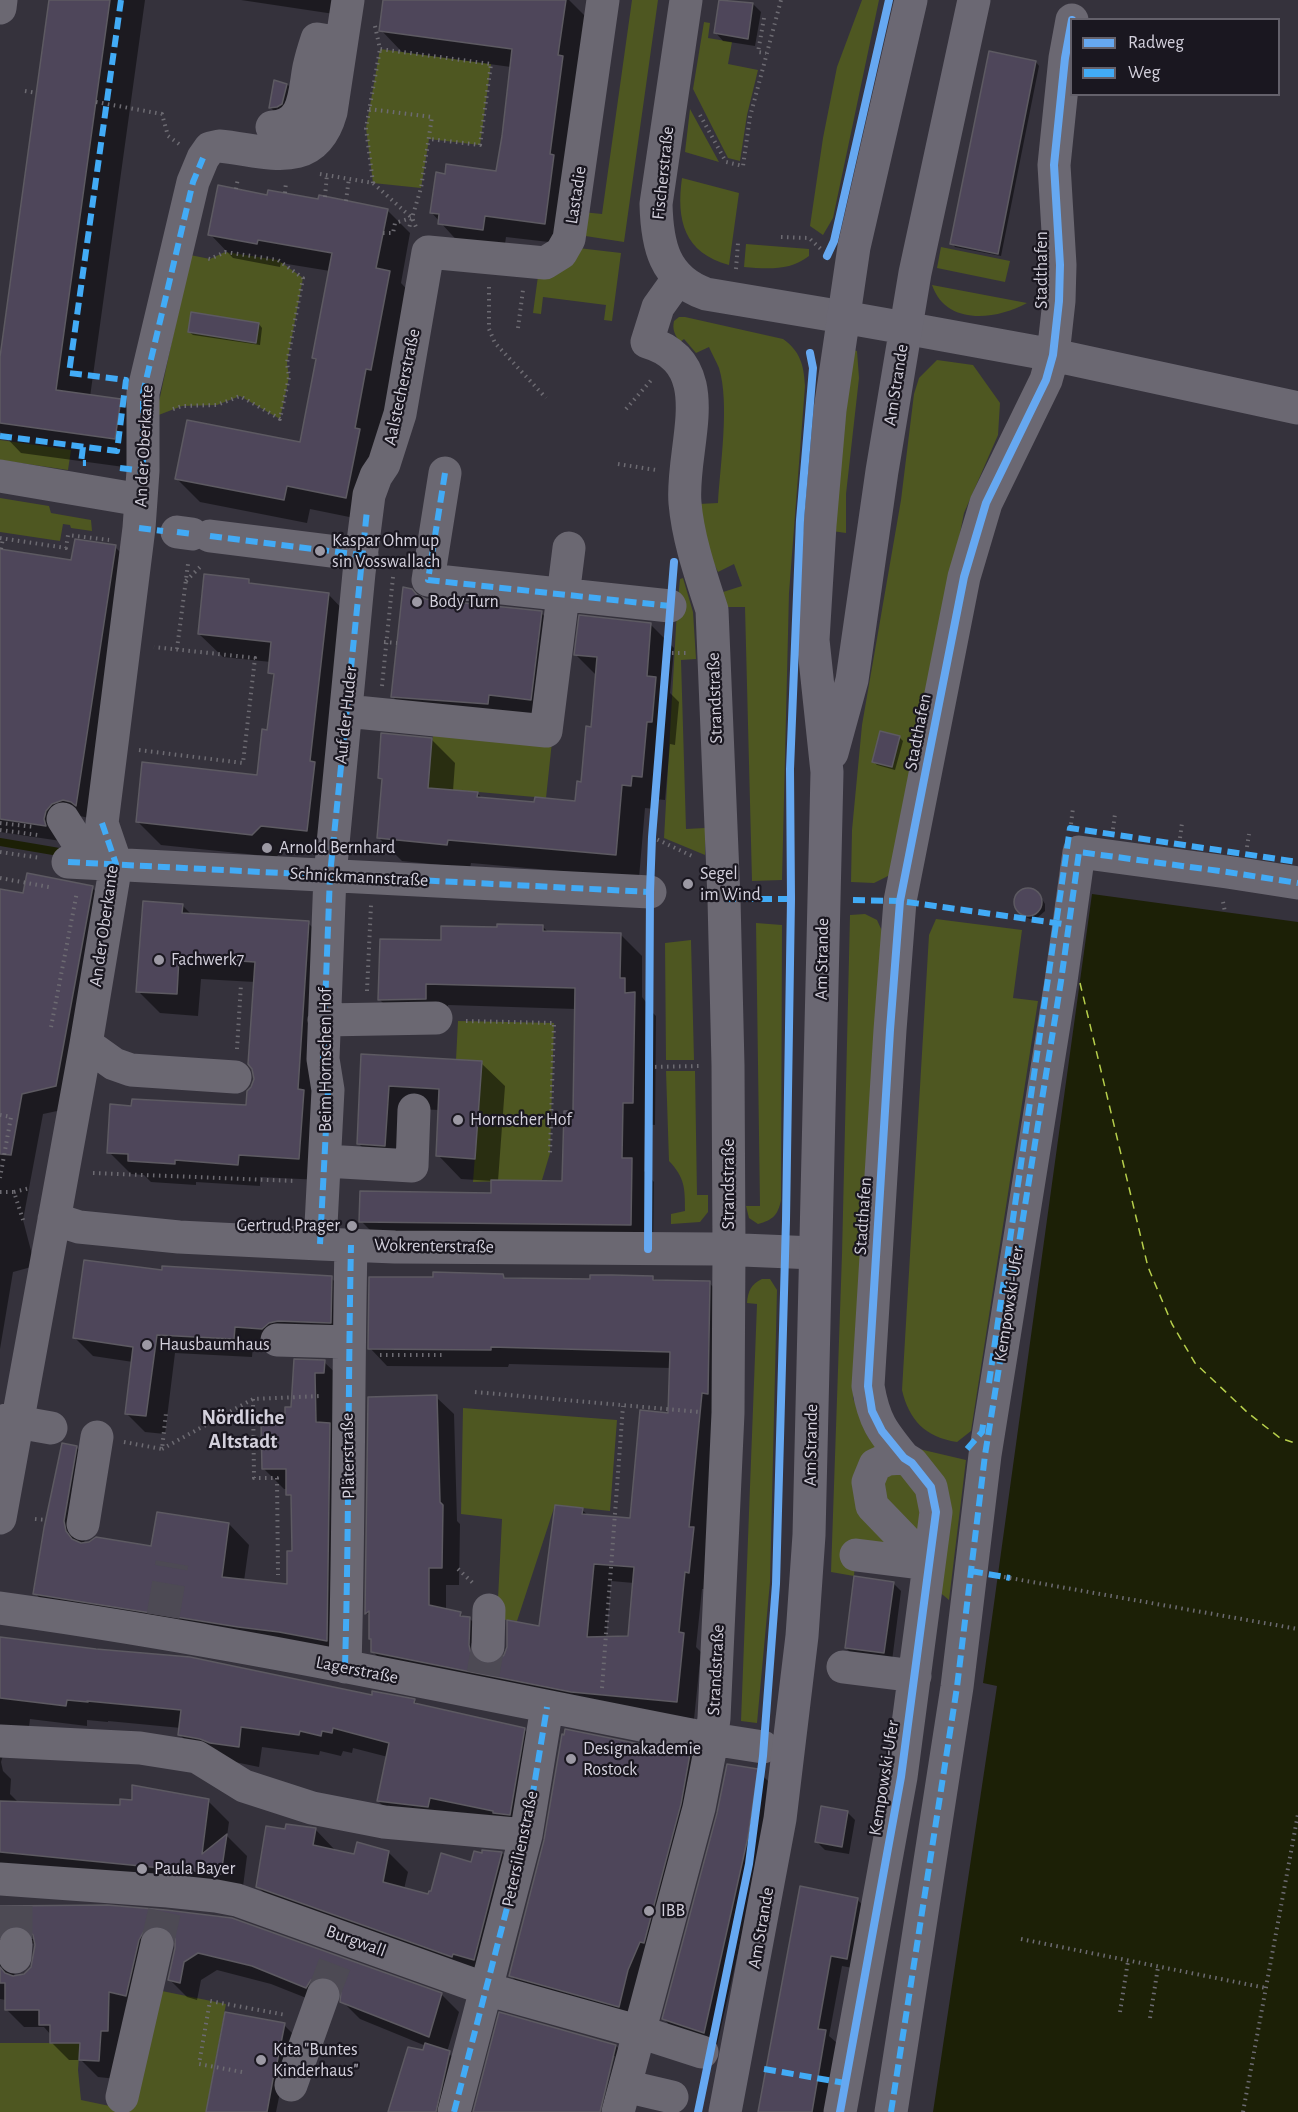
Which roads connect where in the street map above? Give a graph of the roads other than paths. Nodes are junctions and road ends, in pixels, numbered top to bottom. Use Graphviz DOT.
graph roads {
  1 [pos="1,0"];
  2 [pos="348,0"];
  3 [pos="603,0"];
  4 [pos="686,0"];
  5 [pos="911,0"];
  6 [pos="974,0"];
  7 [pos="1075,0"];
  8 [pos="0,8"];
  9 [pos="1072,18"];
  10 [pos="1070,31"];
  11 [pos="341,43"];
  12 [pos="272,127"];
  13 [pos="429,252"];
  14 [pos="678,279"];
  15 [pos="843,317"];
  16 [pos="905,328"];
  17 [pos="1053,355"];
  18 [pos="1298,408"];
  19 [pos="445,473"];
  20 [pos="0,476"];
  21 [pos="170,527"];
  22 [pos="569,548"];
  23 [pos="362,555"];
  24 [pos="562,596"];
  25 [pos="670,606"];
  26 [pos="346,711"];
  27 [pos="827,772"];
  28 [pos="63,819"];
  29 [pos="116,864"];
  30 [pos="330,875"];
  31 [pos="63,880"];
  32 [pos="1298,884"];
  33 [pos="650,892"];
  34 [pos="436,1018"];
  35 [pos="324,1020"];
  36 [pos="86,1044"];
  37 [pos="235,1077"];
  38 [pos="414,1110"];
  39 [pos="324,1171"];
  40 [pos="39,1219"];
  41 [pos="336,1244"];
  42 [pos="729,1249"];
  43 [pos="815,1253"];
  44 [pos="277,1340"];
  45 [pos="349,1348"];
  46 [pos="12,1421"];
  47 [pos="51,1428"];
  48 [pos="97,1437"];
  49 [pos="904,1458"];
  50 [pos="0,1518"];
  51 [pos="83,1524"];
  52 [pos="856,1555"];
  53 [pos="928,1564"];
  54 [pos="0,1608"];
  55 [pos="489,1610"];
  56 [pos="345,1667"];
  57 [pos="843,1667"];
  58 [pos="483,1671"];
  59 [pos="915,1676"];
  60 [pos="547,1707"];
  61 [pos="712,1739"];
  62 [pos="0,1741"];
  63 [pos="764,1747"];
  64 [pos="526,1834"];
  65 [pos="11,1889"];
  66 [pos="157,1944"];
  67 [pos="486,1989"];
  68 [pos="323,1995"];
  69 [pos="640,2032"];
  70 [pos="702,2052"];
  71 [pos="291,2085"];
  72 [pos="122,2097"];
  73 [pos="672,2097"];
  74 [pos="621,2099"];
  75 [pos="454,2112"];
  76 [pos="725,2112"];
  77 [pos="840,2112"];
  78 [pos="891,2112"];
  1 -- 8 [label="street"];
  2 -- 11 [label="street"];
  3 -- 13 [label="street, Lastadie"];
  4 -- 14 [label="street, Fischerstraße"];
  5 -- 15 [label="main road, Am Strande"];
  6 -- 16 [label="main road, Am Strande"];
  7 -- 9 [label="street, Stadthafen"];
  10 -- 17 [label="street, Stadthafen"];
  11 -- 12 [label="street"];
  11 -- 21 [label="street, An der Oberkante"];
  13 -- 23 [label="street, Aalstecherstraße"];
  14 -- 15 [label="street"];
  14 -- 42 [label="street, Strandstraße"];
  15 -- 16 [label="main road"];
  15 -- 27 [label="main road, Am Strande"];
  16 -- 17 [label="street"];
  16 -- 27 [label="main road, Am Strande"];
  17 -- 18 [label="street"];
  17 -- 49 [label="street, Stadthafen"];
  19 -- 24 [label="street"];
  20 -- 21 [label="street"];
  21 -- 23 [label="street"];
  21 -- 29 [label="street, An der Oberkante"];
  22 -- 24 [label="street"];
  23 -- 26 [label="street, Auf der Huder"];
  24 -- 25 [label="street"];
  24 -- 26 [label="street"];
  26 -- 30 [label="street, Auf der Huder"];
  27 -- 43 [label="main road, Am Strande"];
  28 -- 29 [label="street"];
  29 -- 30 [label="street, Schnickmannstraße"];
  29 -- 31 [label="street, Schnickmannstraße"];
  29 -- 36 [label="street, An der Oberkante"];
  30 -- 33 [label="street, Schnickmannstraße"];
  30 -- 35 [label="street, Beim Hornschen Hof"];
  32 -- 78 [label="street, Kempowski-Ufer"];
  34 -- 35 [label="street"];
  35 -- 39 [label="street, Beim Hornschen Hof"];
  36 -- 37 [label="street"];
  36 -- 40 [label="street, An der Oberkante"];
  38 -- 39 [label="street"];
  39 -- 41 [label="street, Beim Hornschen Hof"];
  40 -- 41 [label="street, Wokrenterstraße"];
  40 -- 46 [label="street, An der Oberkante"];
  41 -- 42 [label="street, Wokrenterstraße"];
  41 -- 45 [label="street, Pläterstraße"];
  42 -- 43 [label="street, Wokrenterstraße"];
  42 -- 61 [label="street, Strandstraße"];
  43 -- 76 [label="main road, Am Strande"];
  44 -- 45 [label="street"];
  45 -- 56 [label="street, Pläterstraße"];
  46 -- 47 [label="street"];
  46 -- 50 [label="street, An der Oberkante"];
  48 -- 51 [label="street"];
  49 -- 53 [label="street, Kempowski-Ufer"];
  49 -- 53 [label="street"];
  52 -- 53 [label="street"];
  53 -- 59 [label="street, Kempowski-Ufer"];
  54 -- 56 [label="street, Lagerstraße"];
  55 -- 58 [label="street"];
  56 -- 58 [label="street, Lagerstraße"];
  57 -- 59 [label="street"];
  58 -- 60 [label="street, Lagerstraße"];
  59 -- 77 [label="street, Kempowski-Ufer"];
  60 -- 61 [label="street, Lagerstraße"];
  60 -- 64 [label="street, Petersilienstraße"];
  61 -- 63 [label="street, Lagerstraße"];
  61 -- 69 [label="street, Strandstraße"];
  62 -- 64 [label="street"];
  64 -- 67 [label="street, Petersilienstraße"];
  65 -- 67 [label="street, Burgwall"];
  66 -- 72 [label="street"];
  67 -- 69 [label="street, Burgwall"];
  67 -- 75 [label="street, Petersilienstraße"];
  68 -- 71 [label="street"];
  69 -- 70 [label="street, Burgwall"];
  69 -- 74 [label="street, Strandstraße"];
  73 -- 74 [label="street"];
}
